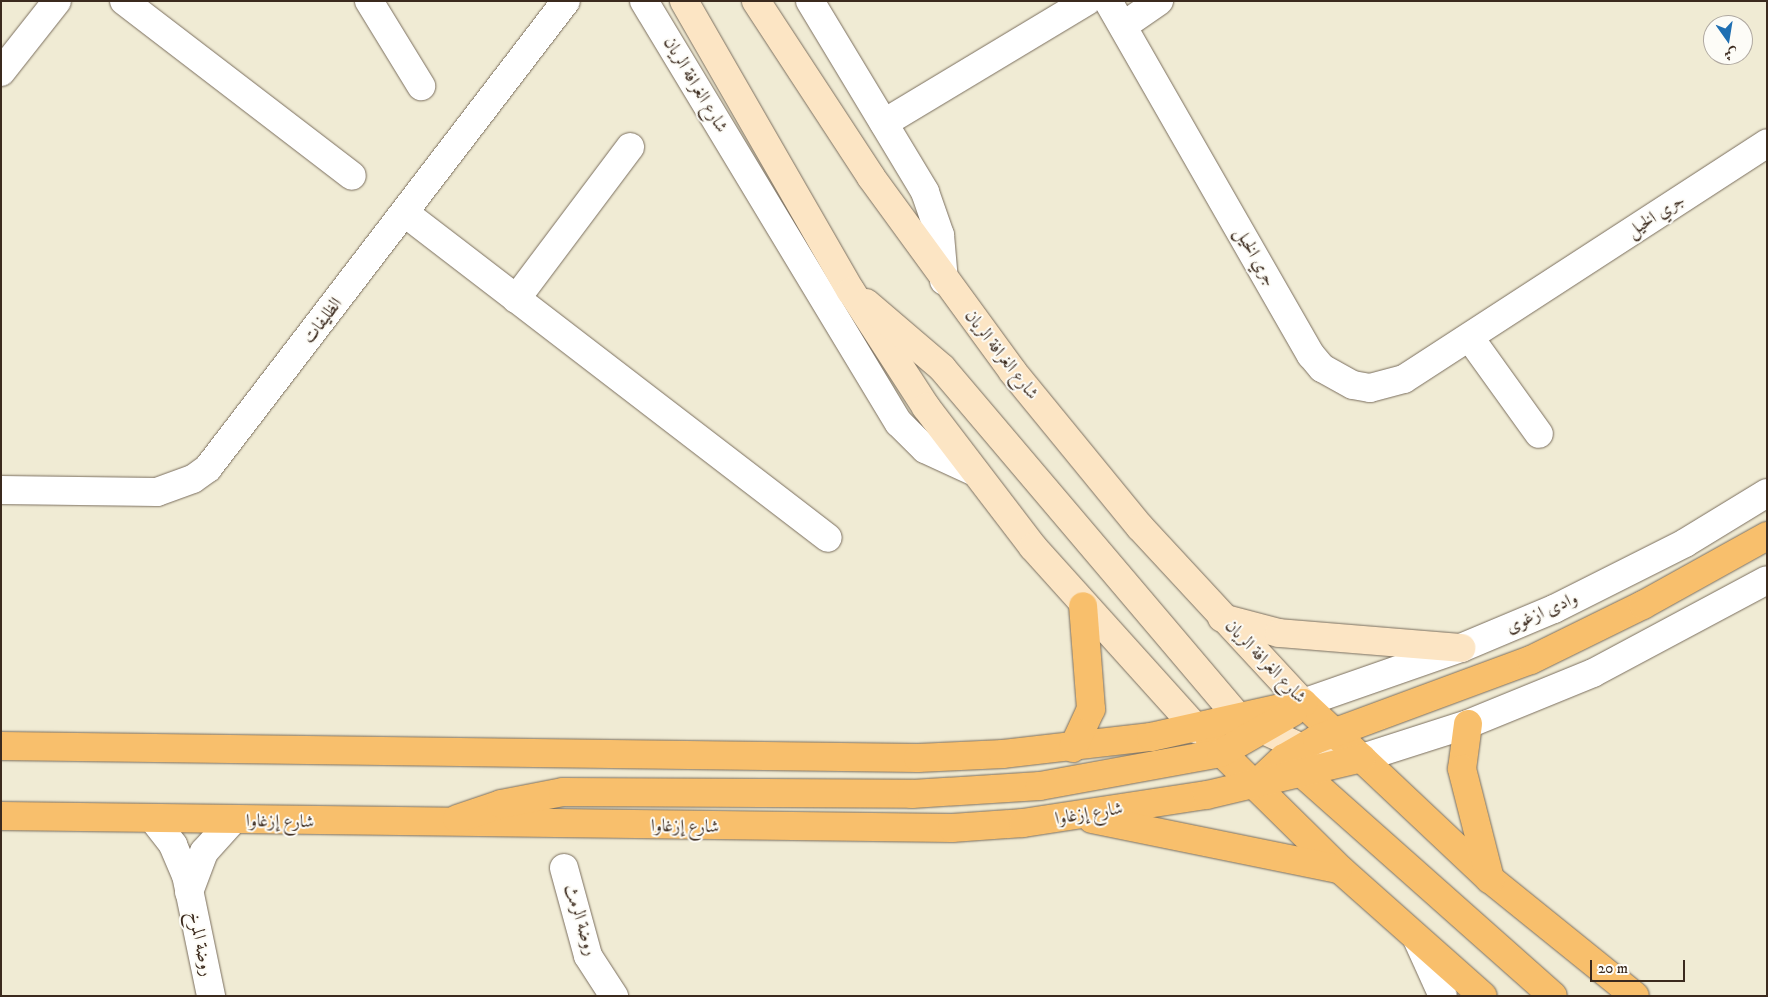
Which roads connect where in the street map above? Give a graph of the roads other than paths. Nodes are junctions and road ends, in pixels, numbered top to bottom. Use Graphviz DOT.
graph roads {
  1 [pos="57,1"];
  2 [pos="124,1"];
  3 [pos="369,1"];
  4 [pos="644,1"];
  5 [pos="684,1"];
  6 [pos="756,1"];
  7 [pos="810,1"];
  8 [pos="1087,1"];
  9 [pos="1108,1"];
  10 [pos="1160,1"];
  11 [pos="567,2"];
  12 [pos="1123,26"];
  13 [pos="1,72"];
  14 [pos="421,86"];
  15 [pos="884,123"];
  16 [pos="1767,143"];
  17 [pos="630,147"];
  18 [pos="352,176"];
  19 [pos="405,213"];
  20 [pos="944,281"];
  21 [pos="851,291"];
  22 [pos="516,299"];
  23 [pos="1470,338"];
  24 [pos="1539,434"];
  25 [pos="975,472"];
  26 [pos="1,490"];
  27 [pos="1767,493"];
  28 [pos="1767,536"];
  29 [pos="828,538"];
  30 [pos="1767,580"];
  31 [pos="1083,606"];
  32 [pos="1221,617"];
  33 [pos="1461,648"];
  34 [pos="1303,703"];
  35 [pos="1468,724"];
  36 [pos="1198,730"];
  37 [pos="1250,731"];
  38 [pos="1334,733"];
  39 [pos="1,746"];
  40 [pos="1073,748"];
  41 [pos="1221,753"];
  42 [pos="1292,753"];
  43 [pos="1362,758"];
  44 [pos="1306,774"];
  45 [pos="1254,786"];
  46 [pos="1,816"];
  47 [pos="1078,816"];
  48 [pos="153,819"];
  49 [pos="232,821"];
  50 [pos="441,825"];
  51 [pos="564,868"];
  52 [pos="1342,871"];
  53 [pos="1490,879"];
  54 [pos="189,892"];
  55 [pos="1418,941"];
  56 [pos="211,996"];
  57 [pos="614,996"];
  58 [pos="1443,996"];
  59 [pos="1483,996"];
  60 [pos="1553,996"];
  61 [pos="1635,996"];
  1 -- 13 [label="street"];
  2 -- 18 [label="street"];
  3 -- 14 [label="street"];
  4 -- 25 [label="street, شارع الغرافة الريان"];
  5 -- 21 [label="main road, شارع الغرافة الريان"];
  6 -- 20 [label="main road, شارع الغرافة الريان"];
  7 -- 15 [label="street, شارع الغرافة الريان"];
  8 -- 15 [label="street"];
  9 -- 12 [label="street, جري الخيل"];
  10 -- 12 [label="street"];
  11 -- 19 [label="street, الظليفات"];
  12 -- 23 [label="street, جري الخيل"];
  15 -- 20 [label="street, شارع الغرافة الريان"];
  16 -- 23 [label="street, جري الخيل"];
  17 -- 22 [label="street"];
  19 -- 22 [label="street"];
  19 -- 26 [label="street, الظليفات"];
  20 -- 32 [label="main road, شارع الغرافة الريان"];
  21 -- 25 [label="main road, شارع الغرافة الريان"];
  21 -- 37 [label="main road"];
  22 -- 29 [label="street"];
  23 -- 24 [label="street"];
  25 -- 31 [label="main road, شارع الغرافة الريان"];
  27 -- 33 [label="street, وادى ازغوى"];
  28 -- 38 [label="main road"];
  30 -- 35 [label="street"];
  31 -- 36 [label="main road, شارع الغرافة الريان"];
  31 -- 40 [label="main road"];
  32 -- 33 [label="main road"];
  32 -- 34 [label="main road, شارع الغرافة الريان"];
  33 -- 34 [label="street, وادى ازغوى"];
  34 -- 37 [label="main road"];
  34 -- 38 [label="main road, شارع الغرافة الريان"];
  35 -- 43 [label="street"];
  35 -- 53 [label="main road"];
  36 -- 37 [label="main road"];
  36 -- 40 [label="main road"];
  36 -- 41 [label="main road, شارع الغرافة الريان"];
  37 -- 41 [label="main road"];
  37 -- 42 [label="main road"];
  38 -- 42 [label="main road"];
  38 -- 43 [label="main road, شارع الغرافة الريان"];
  39 -- 40 [label="main road"];
  41 -- 45 [label="main road, شارع الغرافة الريان"];
  41 -- 50 [label="main road"];
  42 -- 43 [label="main road"];
  42 -- 44 [label="main road"];
  42 -- 45 [label="main road"];
  43 -- 44 [label="main road, شارع إزغاوا"];
  43 -- 53 [label="main road, شارع الغرافة الريان"];
  44 -- 45 [label="main road, شارع إزغاوا"];
  44 -- 60 [label="main road"];
  45 -- 47 [label="main road, شارع إزغاوا"];
  45 -- 52 [label="main road, شارع الغرافة الريان"];
  46 -- 48 [label="main road, شارع إزغاوا"];
  47 -- 50 [label="main road, شارع إزغاوا"];
  47 -- 52 [label="main road"];
  48 -- 49 [label="main road, شارع إزغاوا"];
  48 -- 54 [label="street, روضة المرخ"];
  49 -- 50 [label="main road, شارع إزغاوا"];
  49 -- 54 [label="street, روضة المرخ"];
  51 -- 57 [label="street, روضة الرمث"];
  52 -- 55 [label="main road, شارع الغرافة الريان"];
  53 -- 61 [label="main road, شارع الغرافة الريان"];
  54 -- 56 [label="street, روضة المرخ"];
  55 -- 58 [label="street"];
  55 -- 59 [label="main road, شارع الغرافة الريان"];
}
